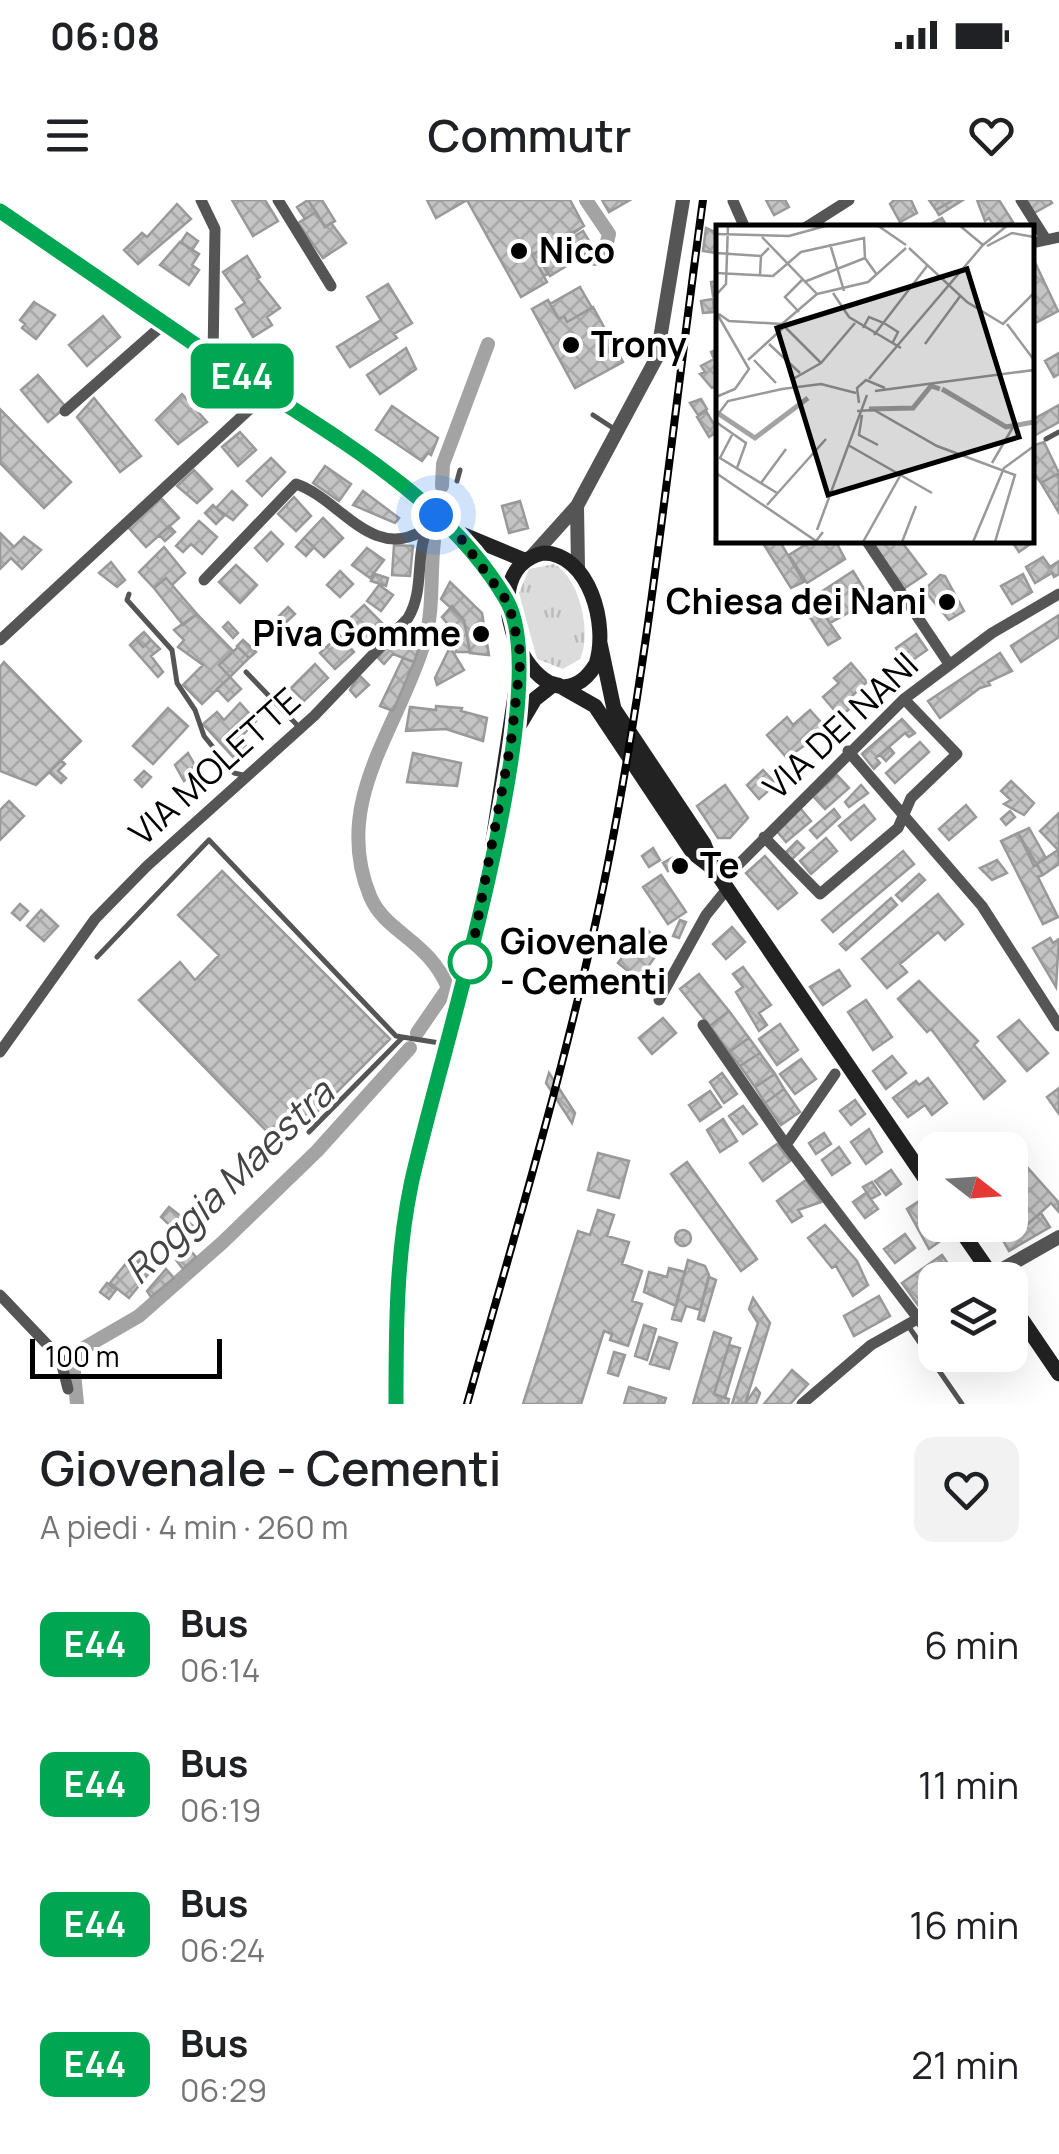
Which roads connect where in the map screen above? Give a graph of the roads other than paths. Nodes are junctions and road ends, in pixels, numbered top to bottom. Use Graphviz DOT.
graph roads {
  1 [pos="202,200"];
  2 [pos="278,200"];
  3 [pos="683,200"];
  4 [pos="850,200"];
  5 [pos="1021,200"];
  6 [pos="733,201"];
  7 [pos="0,211"];
  8 [pos="744,225"];
  9 [pos="809,225"];
  10 [pos="1032,225"];
  11 [pos="1059,237"];
  12 [pos="1038,240"];
  13 [pos="331,286"];
  14 [pos="165,323"];
  15 [pos="214,357"];
  16 [pos="267,393"];
  17 [pos="65,411"];
  18 [pos="593,415"];
  19 [pos="619,432"];
  20 [pos="1059,432"];
  21 [pos="1046,439"];
  22 [pos="460,470"];
  23 [pos="457,481"];
  24 [pos="577,506"];
  25 [pos="436,514"];
  26 [pos="422,531"];
  27 [pos="456,532"];
  28 [pos="867,542"];
  29 [pos="529,557"];
  30 [pos="578,567"];
  31 [pos="204,580"];
  32 [pos="129,594"];
  33 [pos="1059,594"];
  34 [pos="509,604"];
  35 [pos="0,640"];
  36 [pos="600,643"];
  37 [pos="521,656"];
  38 [pos="949,664"];
  39 [pos="246,672"];
  40 [pos="556,685"];
  41 [pos="904,699"];
  42 [pos="300,728"];
  43 [pos="511,742"];
  44 [pos="848,750"];
  45 [pos="246,776"];
  46 [pos="906,816"];
  47 [pos="764,837"];
  48 [pos="721,880"];
  49 [pos="97,957"];
  50 [pos="659,1000"];
  51 [pos="703,1025"];
  52 [pos="1059,1026"];
  53 [pos="402,1038"];
  54 [pos="449,1044"];
  55 [pos="0,1052"];
  56 [pos="835,1074"];
  57 [pos="310,1132"];
  58 [pos="786,1145"];
  59 [pos="918,1168"];
  60 [pos="1059,1238"];
  61 [pos="1018,1262"];
  62 [pos="0,1294"];
  63 [pos="916,1323"];
  64 [pos="1028,1328"];
  65 [pos="1059,1374"];
  66 [pos="68,1390"];
  67 [pos="396,1404"];
  68 [pos="802,1404"];
  69 [pos="962,1404"];
  1 -- 15 [label="street"];
  2 -- 13 [label="street"];
  3 -- 19 [label="street"];
  4 -- 9 [label="street"];
  5 -- 10 [label="street"];
  6 -- 8 [label="street"];
  7 -- 14 [label="main road"];
  11 -- 12 [label="street"];
  14 -- 15 [label="main road"];
  14 -- 17 [label="street"];
  15 -- 16 [label="main road"];
  16 -- 25 [label="main road"];
  16 -- 35 [label="street"];
  18 -- 19 [label="lane"];
  19 -- 24 [label="street"];
  20 -- 21 [label="lane"];
  22 -- 23 [label="lane"];
  24 -- 29 [label="street"];
  24 -- 30 [label="street"];
  25 -- 26 [label="street"];
  25 -- 27 [label="main road"];
  26 -- 31 [label="street"];
  26 -- 42 [label="street, VIA MOLETTE"];
  27 -- 29 [label="main road"];
  27 -- 34 [label="main road"];
  28 -- 38 [label="street"];
  29 -- 30 [label="main road"];
  29 -- 34 [label="main road"];
  30 -- 36 [label="main road"];
  32 -- 45 [label="lane"];
  33 -- 38 [label="street, VIA DEI NANI"];
  34 -- 37 [label="main road"];
  36 -- 40 [label="main road"];
  36 -- 48 [label="main road"];
  37 -- 40 [label="main road"];
  37 -- 43 [label="main road"];
  38 -- 41 [label="street, VIA DEI NANI"];
  39 -- 42 [label="lane"];
  40 -- 43 [label="main road"];
  40 -- 48 [label="main road"];
  41 -- 44 [label="street, VIA DEI NANI"];
  41 -- 46 [label="street"];
  42 -- 45 [label="street, VIA MOLETTE"];
  43 -- 54 [label="main road"];
  44 -- 46 [label="street"];
  44 -- 47 [label="street, VIA DEI NANI"];
  45 -- 55 [label="street, VIA MOLETTE"];
  46 -- 47 [label="street"];
  46 -- 52 [label="street"];
  47 -- 48 [label="street, VIA DEI NANI"];
  48 -- 50 [label="street, VIA DEI NANI"];
  48 -- 59 [label="main road"];
  49 -- 53 [label="lane"];
  51 -- 58 [label="street"];
  53 -- 54 [label="lane"];
  53 -- 57 [label="lane"];
  54 -- 67 [label="main road"];
  56 -- 58 [label="street"];
  58 -- 63 [label="street"];
  60 -- 61 [label="street"];
  62 -- 66 [label="street"];
  63 -- 68 [label="street"];
  63 -- 69 [label="lane"];
  64 -- 65 [label="main road"];
}
